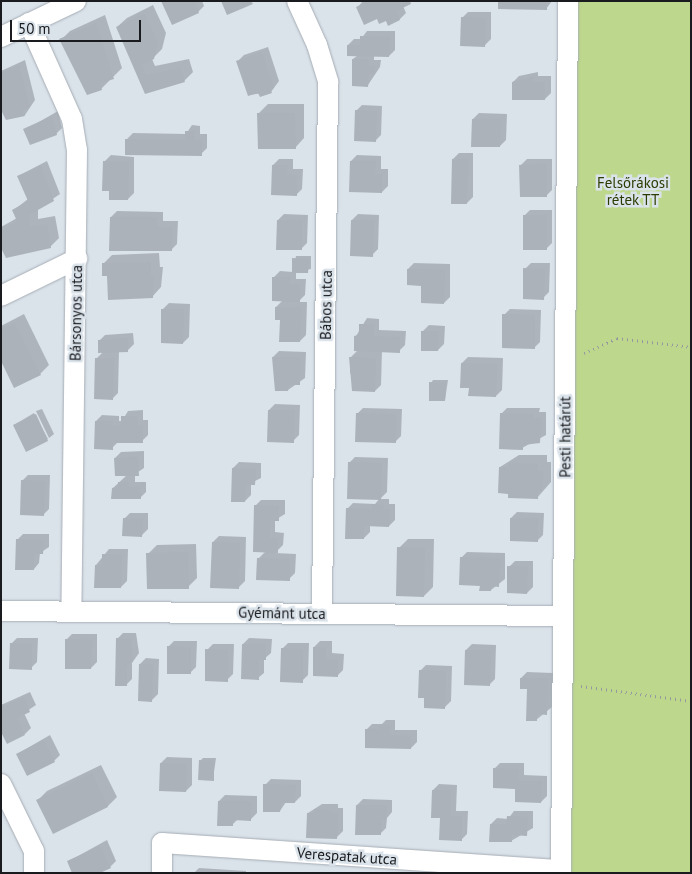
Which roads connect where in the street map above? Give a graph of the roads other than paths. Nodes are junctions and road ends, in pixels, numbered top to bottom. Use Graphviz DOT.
graph roads {
  1 [pos="76,1"];
  2 [pos="297,1"];
  3 [pos="568,1"];
  4 [pos="30,23"];
  5 [pos="1,37"];
  6 [pos="77,259"];
  7 [pos="1,296"];
  8 [pos="1,611"];
  9 [pos="71,612"];
  10 [pos="322,614"];
  11 [pos="563,616"];
  12 [pos="1,784"];
  13 [pos="561,871"];
  14 [pos="34,873"];
  15 [pos="162,873"];
  1 -- 4 [label="street"];
  2 -- 10 [label="street, Bábos utca"];
  3 -- 11 [label="street, Pesti határút"];
  4 -- 5 [label="street"];
  4 -- 6 [label="street, Bársonyos utca"];
  6 -- 7 [label="street"];
  6 -- 9 [label="street, Bársonyos utca"];
  8 -- 9 [label="street, Gyémánt utca"];
  9 -- 10 [label="street, Gyémánt utca"];
  10 -- 11 [label="street, Gyémánt utca"];
  11 -- 13 [label="street, Pesti határút"];
  12 -- 14 [label="street"];
  13 -- 15 [label="street, Verespatak utca"];
}
